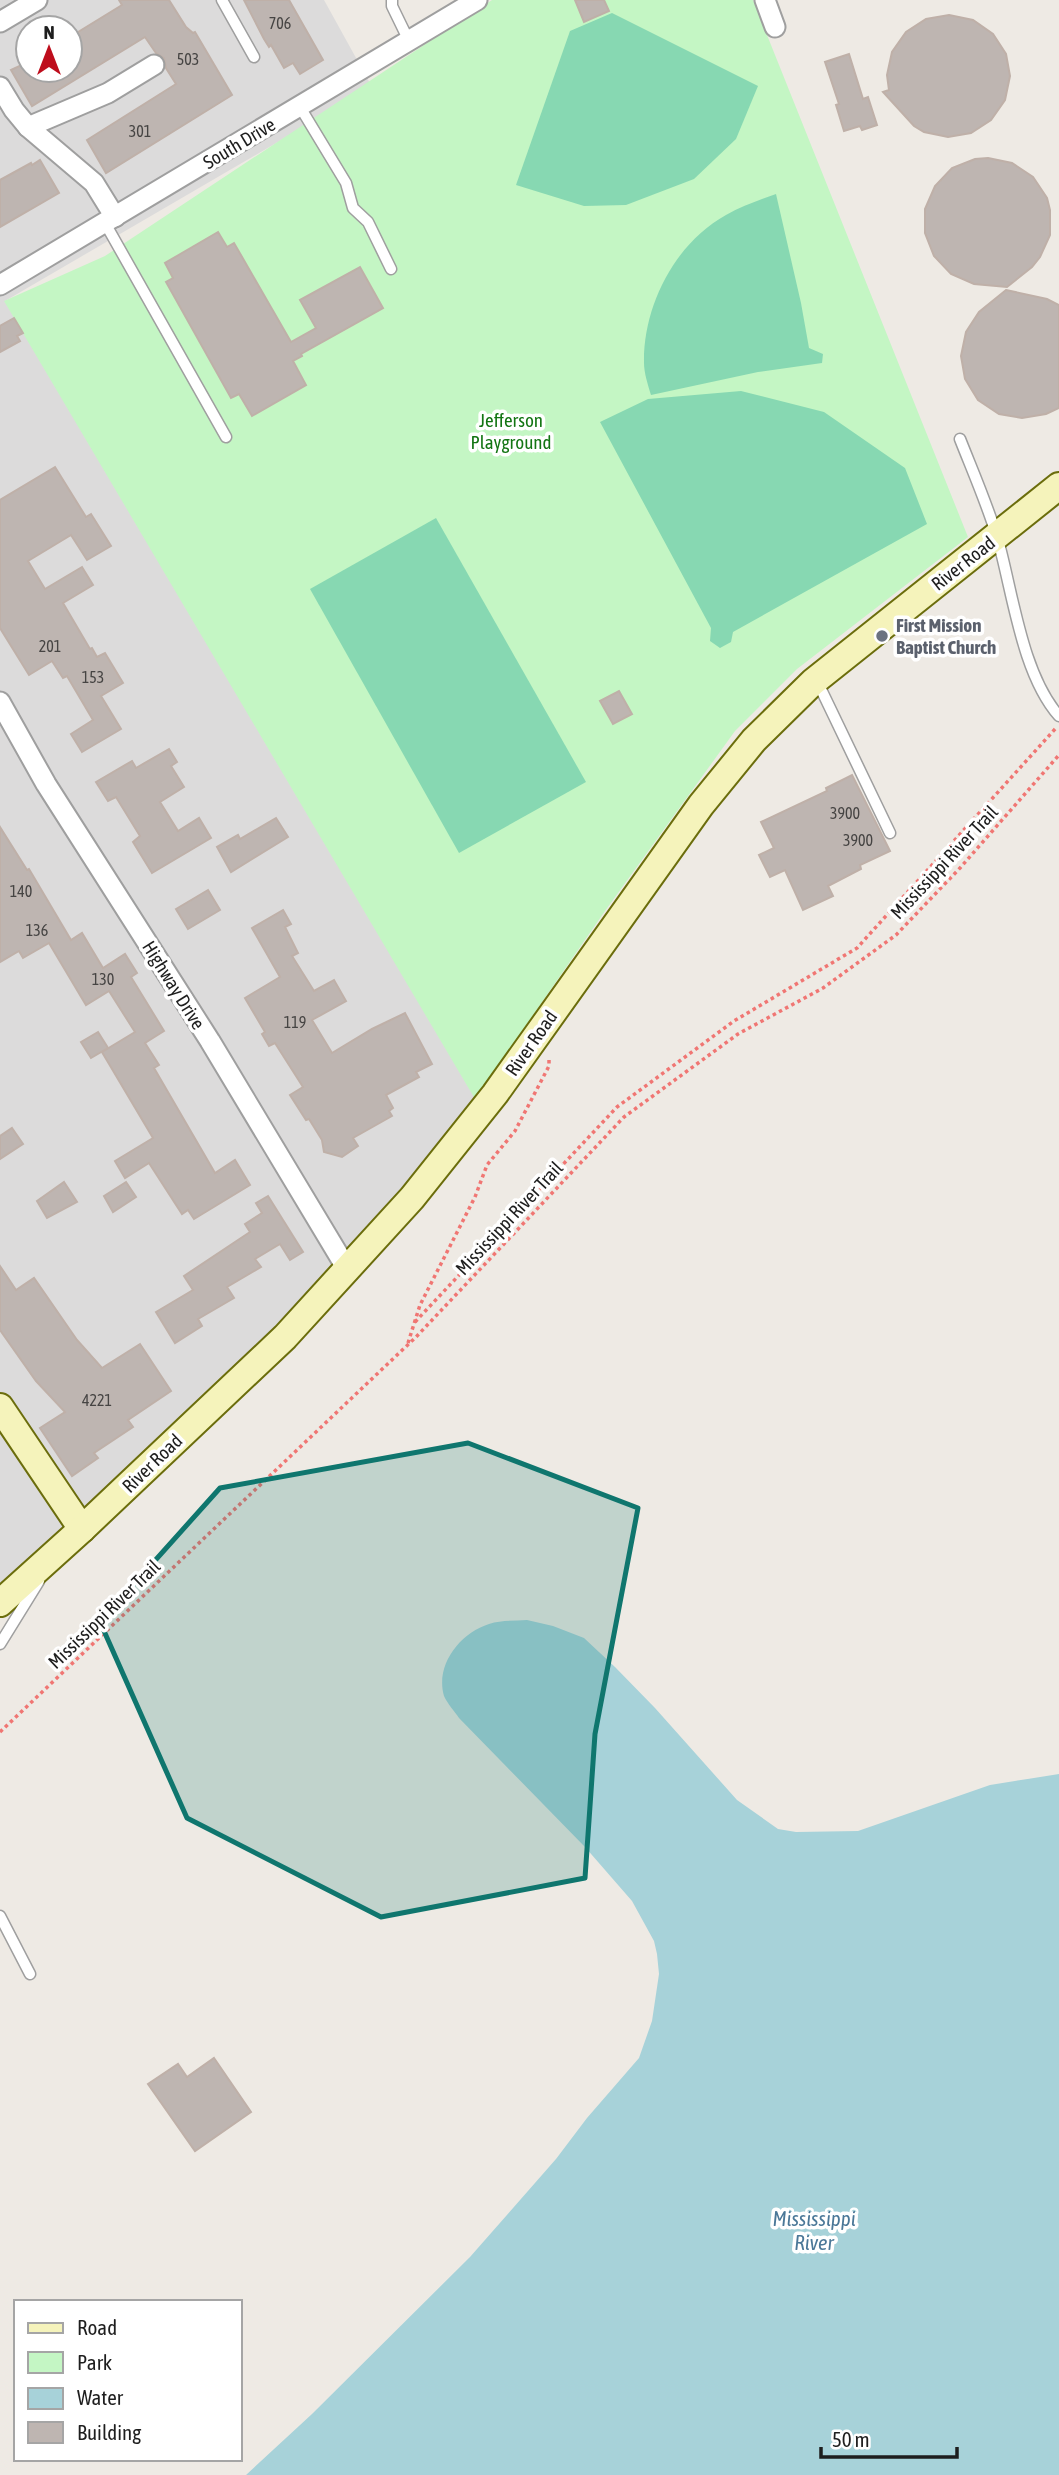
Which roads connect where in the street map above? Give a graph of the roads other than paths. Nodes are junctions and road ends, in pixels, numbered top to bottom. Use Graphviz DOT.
graph roads {
  1 [pos="37,0"];
  2 [pos="222,0"];
  3 [pos="392,0"];
  4 [pos="477,0"];
  5 [pos="765,0"];
  6 [pos="0,22"];
  7 [pos="775,26"];
  8 [pos="409,41"];
  9 [pos="254,57"];
  10 [pos="154,65"];
  11 [pos="0,87"];
  12 [pos="300,107"];
  13 [pos="28,127"];
  14 [pos="110,220"];
  15 [pos="391,269"];
  16 [pos="0,285"];
  17 [pos="226,437"];
  18 [pos="960,439"];
  19 [pos="1059,486"];
  20 [pos="997,536"];
  21 [pos="816,679"];
  22 [pos="0,702"];
  23 [pos="1059,716"];
  24 [pos="890,834"];
  25 [pos="347,1269"];
  26 [pos="0,1408"];
  27 [pos="82,1529"];
  28 [pos="60,1548"];
  29 [pos="0,1603"];
  30 [pos="0,1644"];
  31 [pos="0,1916"];
  32 [pos="30,1975"];
  1 -- 6 [label="street"];
  2 -- 9 [label="lane"];
  3 -- 8 [label="lane"];
  4 -- 8 [label="street, South Drive"];
  5 -- 7 [label="street"];
  8 -- 12 [label="street, South Drive"];
  10 -- 13 [label="street"];
  11 -- 13 [label="street"];
  12 -- 14 [label="street, South Drive"];
  12 -- 15 [label="lane"];
  13 -- 14 [label="street"];
  14 -- 16 [label="street, South Drive"];
  14 -- 17 [label="lane"];
  18 -- 20 [label="lane"];
  19 -- 20 [label="main road, River Road"];
  20 -- 21 [label="main road, River Road"];
  20 -- 23 [label="lane"];
  21 -- 24 [label="lane"];
  21 -- 25 [label="main road, River Road"];
  22 -- 25 [label="street, Highway Drive"];
  25 -- 27 [label="main road, River Road"];
  26 -- 27 [label="main road"];
  27 -- 28 [label="main road, River Road"];
  28 -- 29 [label="main road, River Road"];
  28 -- 30 [label="lane"];
  31 -- 32 [label="lane"];
}
